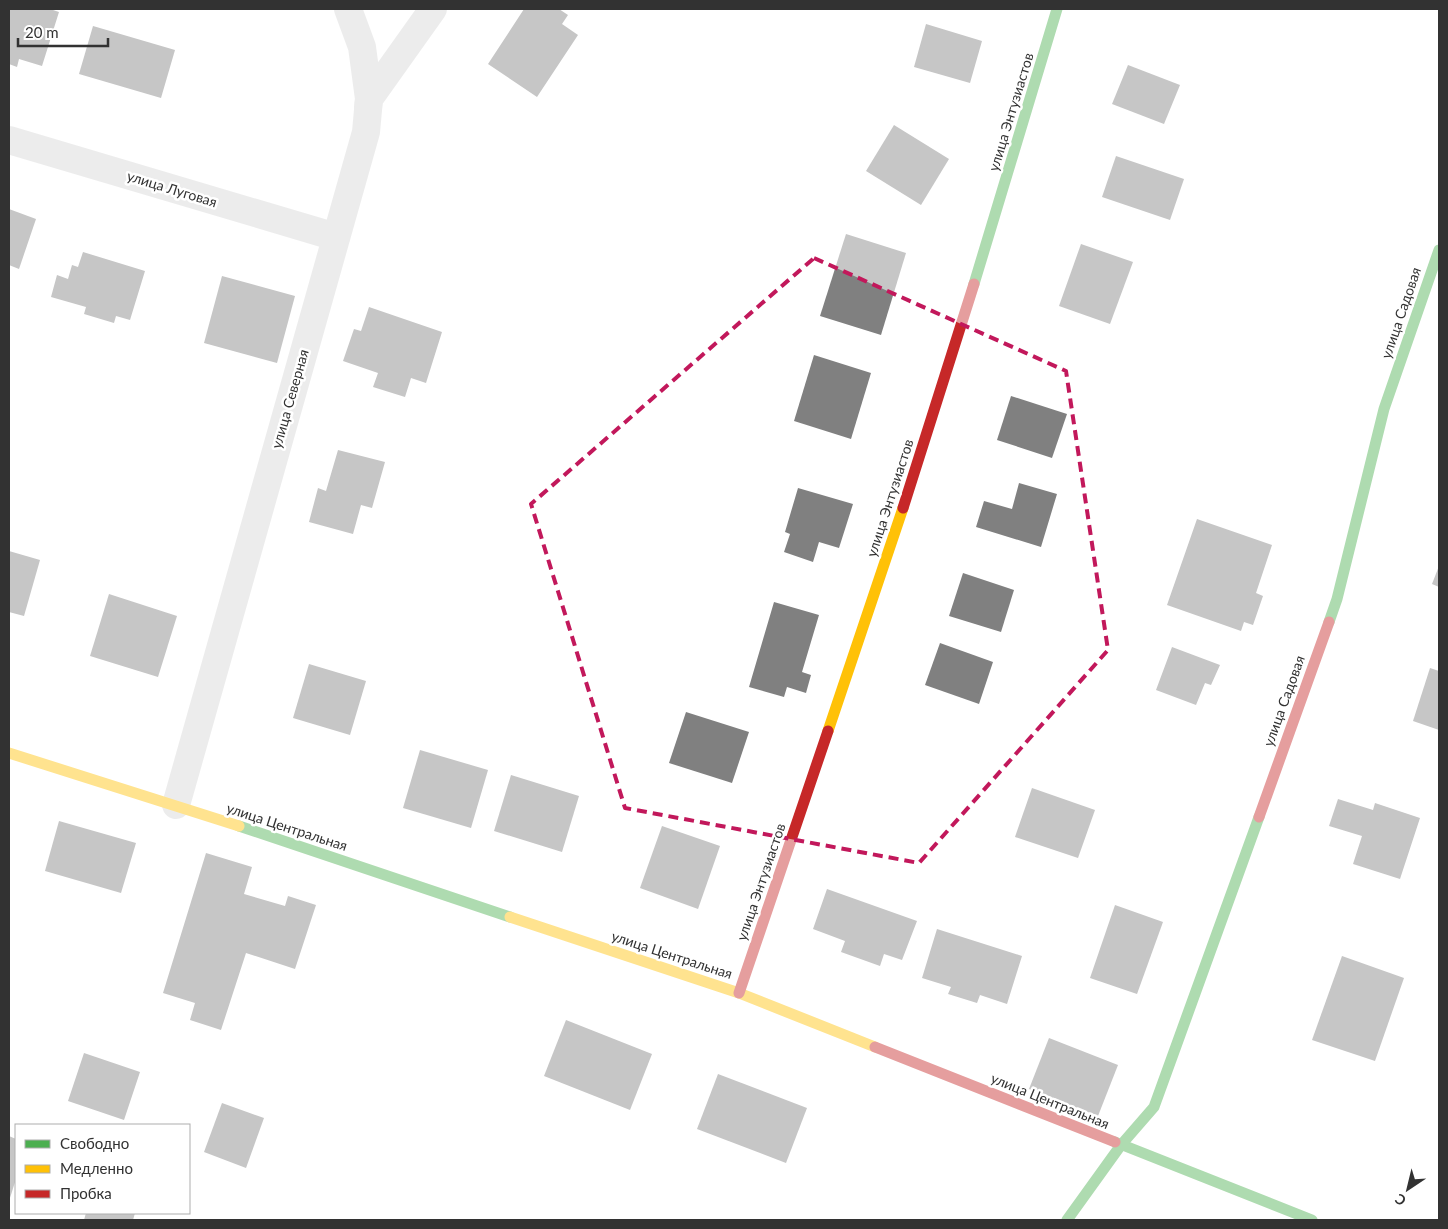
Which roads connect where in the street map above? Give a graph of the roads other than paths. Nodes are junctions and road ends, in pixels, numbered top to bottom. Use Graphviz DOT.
graph roads {
  1 [pos="348,9"];
  2 [pos="433,9"];
  3 [pos="1057,9"];
  4 [pos="369,99"];
  5 [pos="9,140"];
  6 [pos="337,232"];
  7 [pos="1439,250"];
  8 [pos="9,753"];
  9 [pos="176,805"];
  10 [pos="739,993"];
  11 [pos="1121,1146"];
  12 [pos="1067,1220"];
  13 [pos="1312,1220"];
  1 -- 4 [label="street"];
  2 -- 4 [label="street"];
  3 -- 10 [label="street, улица Энтузиастов"];
  4 -- 6 [label="street"];
  5 -- 6 [label="street"];
  6 -- 9 [label="street"];
  7 -- 11 [label="street, улица Садовая"];
  8 -- 9 [label="street, улица Центральная"];
  9 -- 10 [label="street, улица Центральная"];
  10 -- 11 [label="street, улица Центральная"];
  11 -- 12 [label="street, улица Садовая"];
  11 -- 13 [label="street, улица Центральная"];
}
